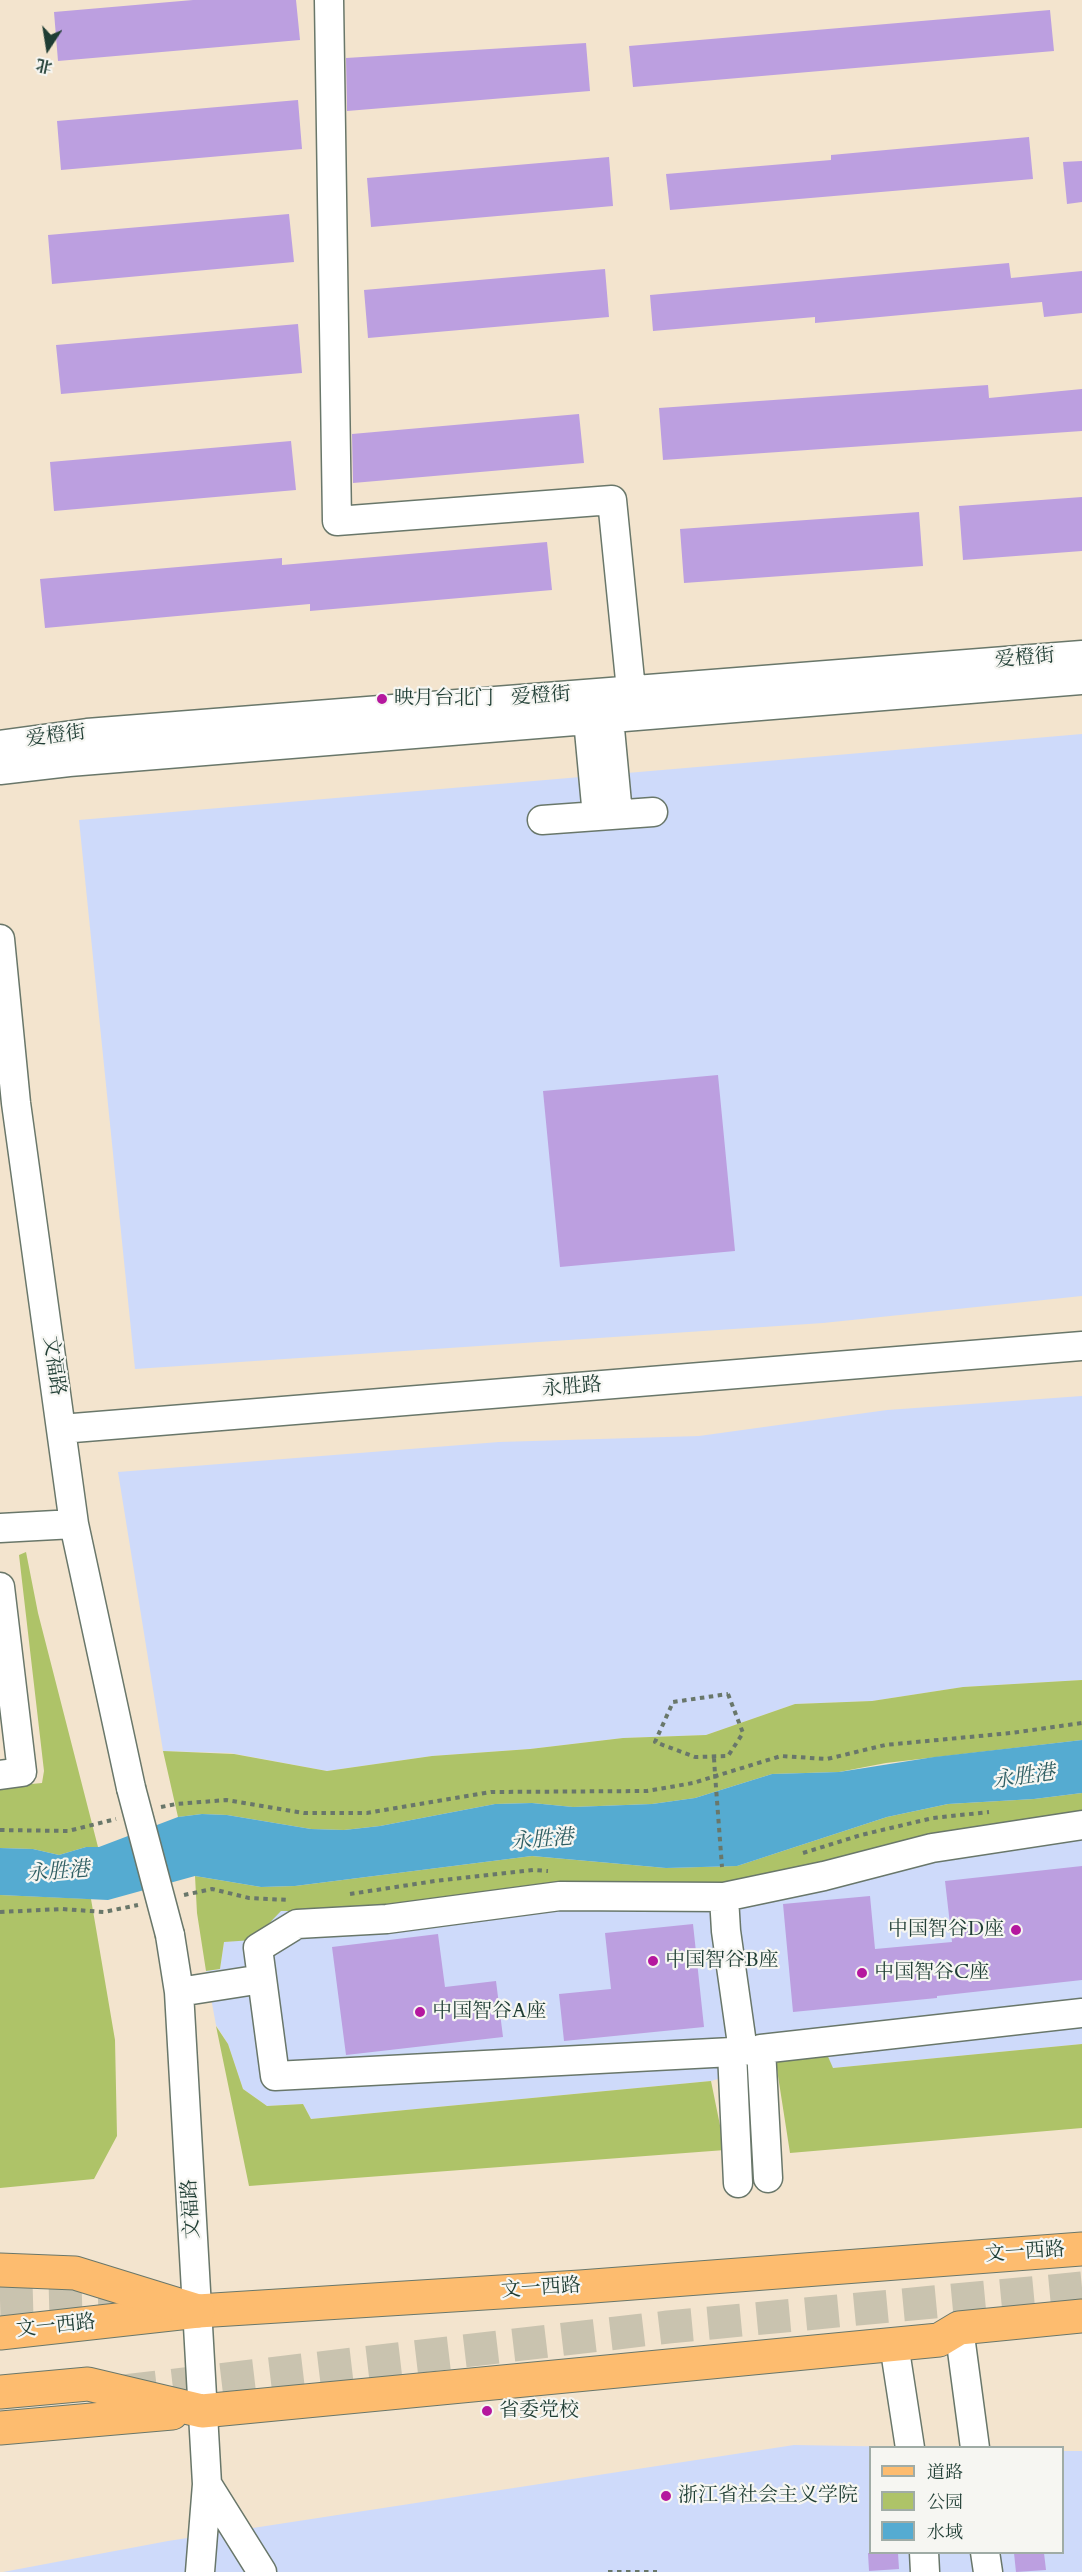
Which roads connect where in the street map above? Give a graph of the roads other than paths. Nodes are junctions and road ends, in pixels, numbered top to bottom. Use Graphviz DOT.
graph roads {
  1 [pos="329,0"];
  2 [pos="1082,655"];
  3 [pos="1082,680"];
  4 [pos="631,690"];
  5 [pos="599,719"];
  6 [pos="0,745"];
  7 [pos="0,770"];
  8 [pos="653,812"];
  9 [pos="608,815"];
  10 [pos="542,820"];
  11 [pos="0,939"];
  12 [pos="8,1105"];
  13 [pos="1082,1346"];
  14 [pos="62,1429"];
  15 [pos="74,1524"];
  16 [pos="0,1528"];
  17 [pos="0,1587"];
  18 [pos="2,1617"];
  19 [pos="7,1697"];
  20 [pos="0,1775"];
  21 [pos="1082,1825"];
  22 [pos="724,1897"];
  23 [pos="262,1978"];
  24 [pos="179,1992"];
  25 [pos="1082,2013"];
  26 [pos="746,2050"];
  27 [pos="768,2178"];
  28 [pos="738,2183"];
  29 [pos="1082,2248"];
  30 [pos="0,2270"];
  31 [pos="198,2311"];
  32 [pos="1082,2316"];
  33 [pos="959,2328"];
  34 [pos="0,2333"];
  35 [pos="894,2344"];
  36 [pos="0,2392"];
  37 [pos="202,2411"];
  38 [pos="0,2428"];
  39 [pos="910,2446"];
  40 [pos="975,2446"];
  41 [pos="207,2484"];
  42 [pos="924,2554"];
  43 [pos="985,2554"];
  44 [pos="200,2572"];
  45 [pos="262,2572"];
  46 [pos="925,2572"];
  47 [pos="988,2572"];
  1 -- 4 [label="street"];
  2 -- 4 [label="street, 爱橙街"];
  3 -- 5 [label="street, 爱橙街"];
  4 -- 6 [label="street, 爱橙街"];
  5 -- 7 [label="street, 爱橙街"];
  5 -- 9 [label="street"];
  8 -- 9 [label="street"];
  9 -- 10 [label="street"];
  11 -- 12 [label="street, 文福路"];
  12 -- 14 [label="street, 文福路"];
  13 -- 14 [label="street, 永胜路"];
  14 -- 15 [label="street, 文福路"];
  15 -- 16 [label="street"];
  15 -- 24 [label="street, 文福路, bridge"];
  17 -- 18 [label="street"];
  18 -- 19 [label="street"];
  19 -- 20 [label="street"];
  21 -- 22 [label="street"];
  22 -- 23 [label="street"];
  22 -- 26 [label="street"];
  23 -- 24 [label="street"];
  23 -- 26 [label="street"];
  24 -- 31 [label="street, 文福路"];
  25 -- 26 [label="street"];
  26 -- 27 [label="street"];
  26 -- 28 [label="street"];
  29 -- 31 [label="main road, 文一西路"];
  30 -- 31 [label="main road"];
  31 -- 34 [label="main road, 文一西路"];
  31 -- 37 [label="street, 文福路"];
  32 -- 33 [label="main road"];
  33 -- 35 [label="main road"];
  33 -- 40 [label="street"];
  35 -- 37 [label="main road"];
  35 -- 39 [label="street"];
  36 -- 37 [label="main road"];
  37 -- 38 [label="main road"];
  37 -- 41 [label="street, 文福路"];
  41 -- 44 [label="street, 文福路"];
  41 -- 45 [label="street"];
  42 -- 46 [label="street"];
  43 -- 47 [label="street"];
}
